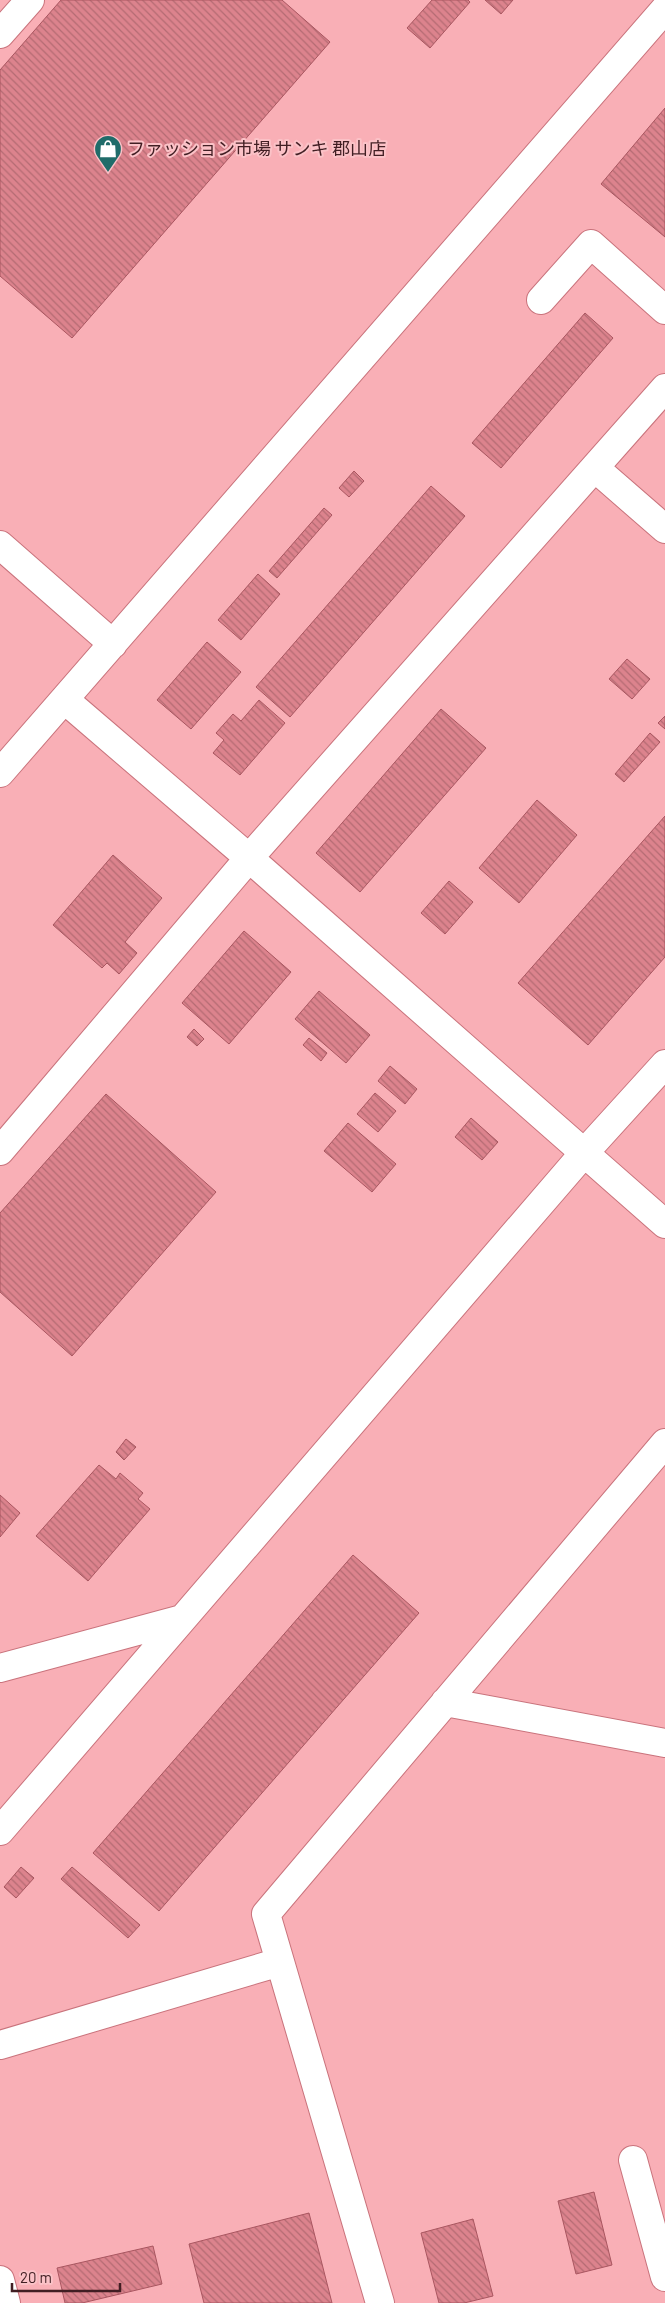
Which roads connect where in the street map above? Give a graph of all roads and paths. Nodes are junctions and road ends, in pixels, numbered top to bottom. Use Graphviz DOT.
graph roads {
  1 [pos="30,0"];
  2 [pos="665,9"];
  3 [pos="0,34"];
  4 [pos="541,300"];
  5 [pos="665,310"];
  6 [pos="665,388"];
  7 [pos="595,468"];
  8 [pos="665,529"];
  9 [pos="0,545"];
  10 [pos="113,644"];
  11 [pos="65,700"];
  12 [pos="0,773"];
  13 [pos="250,858"];
  14 [pos="665,1064"];
  15 [pos="0,1151"];
  16 [pos="585,1152"];
  17 [pos="665,1224"];
  18 [pos="665,1443"];
  19 [pos="182,1619"];
  20 [pos="0,1668"];
  21 [pos="445,1702"];
  22 [pos="665,1743"];
  23 [pos="0,1831"];
  24 [pos="280,1962"];
  25 [pos="0,2045"];
  26 [pos="633,2160"];
  27 [pos="665,2277"];
  28 [pos="0,2280"];
  29 [pos="6,2303"];
  30 [pos="380,2303"];
  1 -- 3 [label="street"];
  2 -- 10 [label="street"];
  4 -- 5 [label="street"];
  6 -- 7 [label="street"];
  7 -- 8 [label="street"];
  7 -- 13 [label="street"];
  9 -- 10 [label="street"];
  10 -- 11 [label="street"];
  11 -- 12 [label="street"];
  11 -- 13 [label="street"];
  13 -- 15 [label="street"];
  13 -- 16 [label="street"];
  14 -- 16 [label="street"];
  16 -- 17 [label="street"];
  16 -- 19 [label="street"];
  18 -- 21 [label="street"];
  19 -- 20 [label="street"];
  19 -- 23 [label="street"];
  21 -- 22 [label="street"];
  21 -- 24 [label="street"];
  24 -- 25 [label="street"];
  24 -- 30 [label="street"];
  26 -- 27 [label="street"];
  28 -- 29 [label="street"];
}
